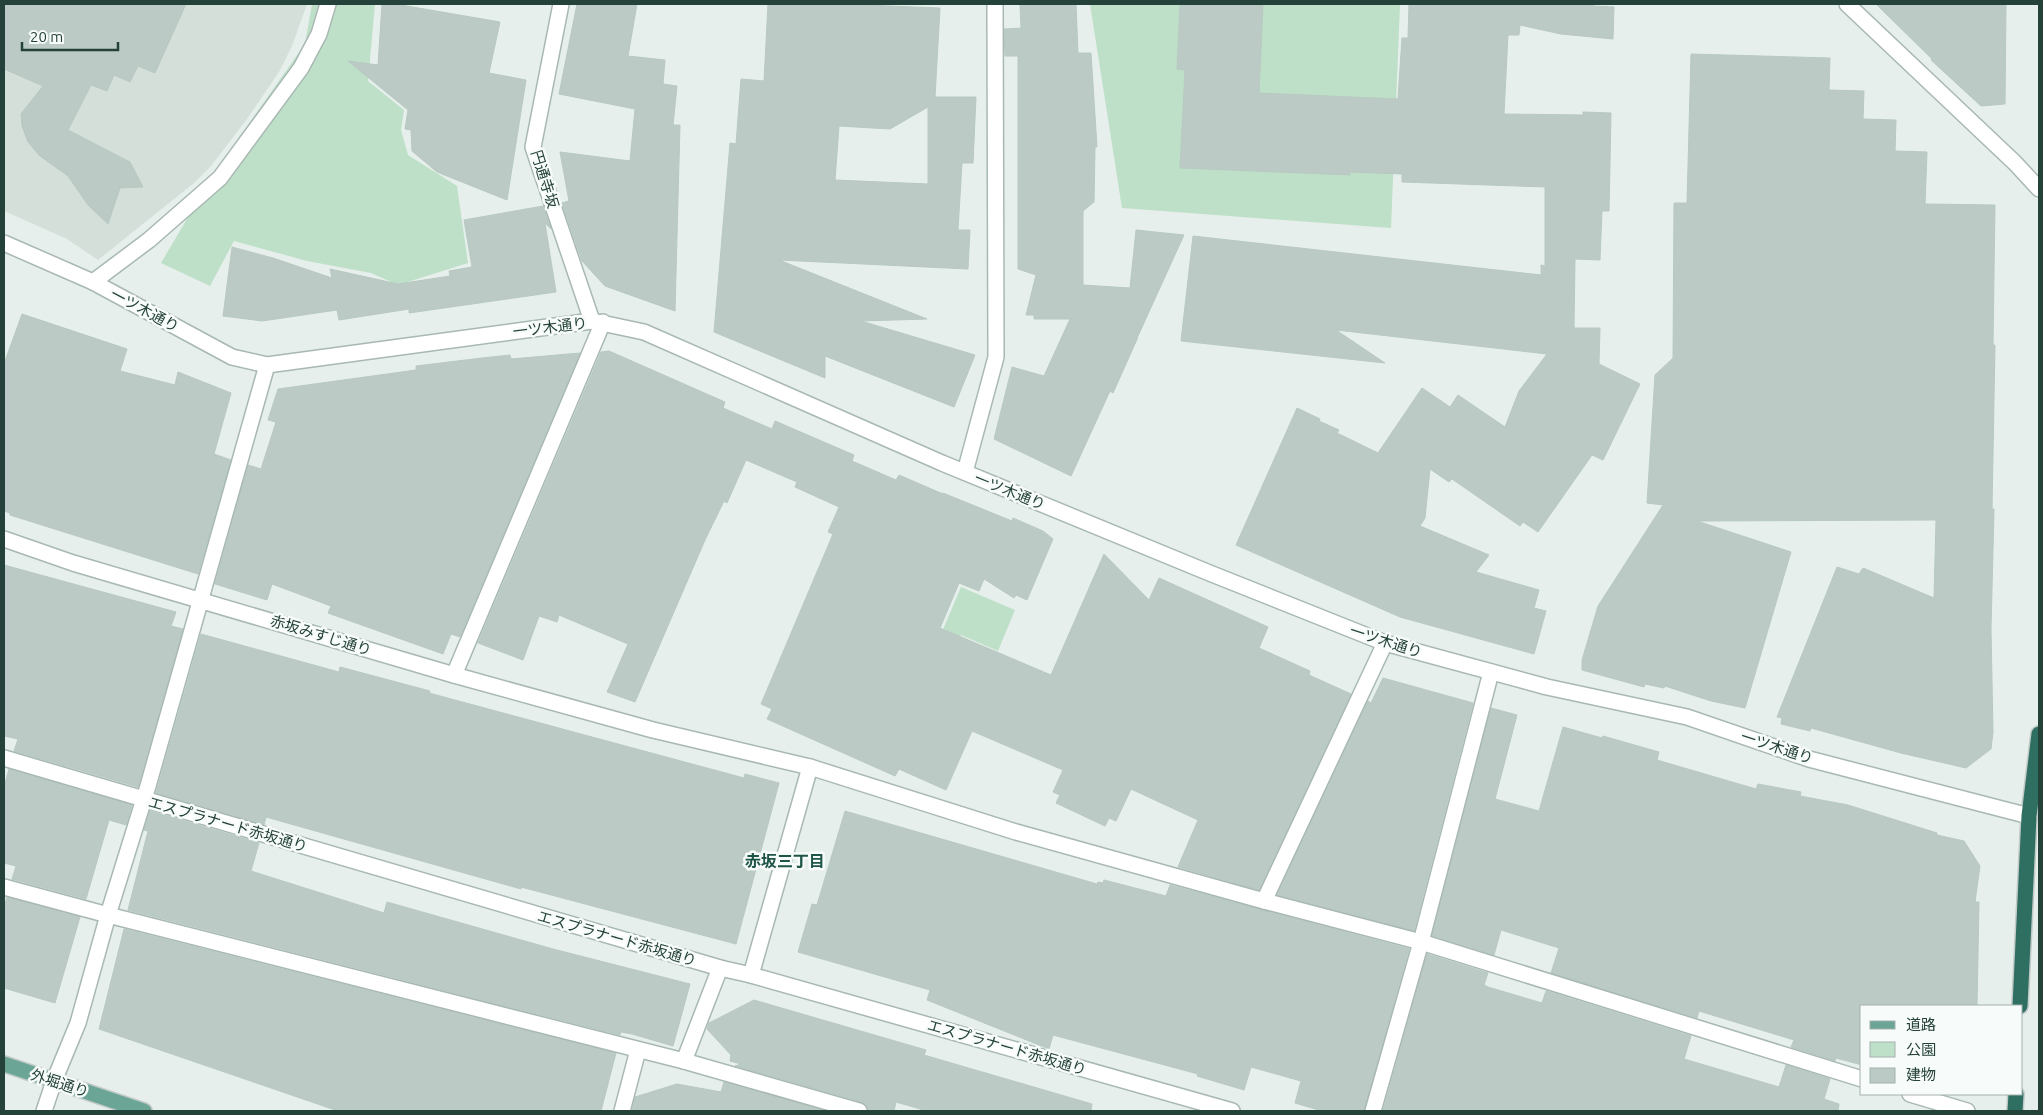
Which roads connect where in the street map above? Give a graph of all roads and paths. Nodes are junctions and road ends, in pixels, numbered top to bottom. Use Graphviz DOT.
graph roads {
  1 [pos="328,4"];
  2 [pos="561,4"];
  3 [pos="995,4"];
  4 [pos="1847,4"];
  5 [pos="2039,189"];
  6 [pos="4,243"];
  7 [pos="93,282"];
  8 [pos="598,322"];
  9 [pos="267,366"];
  10 [pos="965,472"];
  11 [pos="4,539"];
  12 [pos="200,599"];
  13 [pos="1385,643"];
  14 [pos="1491,672"];
  15 [pos="454,675"];
  16 [pos="2039,734"];
  17 [pos="4,758"];
  18 [pos="810,767"];
  19 [pos="144,799"];
  20 [pos="2029,816"];
  21 [pos="4,887"];
  22 [pos="1264,901"];
  23 [pos="108,915"];
  24 [pos="1421,942"];
  25 [pos="720,968"];
  26 [pos="751,974"];
  27 [pos="2020,1005"];
  28 [pos="638,1050"];
  29 [pos="684,1061"];
  30 [pos="4,1064"];
  31 [pos="1860,1078"];
  32 [pos="54,1081"];
  33 [pos="1913,1095"];
  34 [pos="2016,1095"];
  35 [pos="44,1111"];
  36 [pos="144,1111"];
  37 [pos="622,1111"];
  38 [pos="859,1111"];
  39 [pos="1232,1111"];
  40 [pos="1373,1111"];
  41 [pos="1967,1111"];
  42 [pos="2015,1111"];
  1 -- 7 [label="street"];
  2 -- 8 [label="street, 円通寺坂"];
  3 -- 10 [label="street"];
  4 -- 5 [label="street"];
  6 -- 7 [label="street, 一ツ木通り"];
  7 -- 9 [label="street, 一ツ木通り"];
  8 -- 9 [label="street, 一ツ木通り"];
  8 -- 10 [label="street, 一ツ木通り"];
  8 -- 15 [label="street"];
  9 -- 12 [label="street"];
  10 -- 13 [label="street, 一ツ木通り"];
  11 -- 12 [label="street, 赤坂みすじ通り"];
  12 -- 15 [label="street, 赤坂みすじ通り"];
  12 -- 19 [label="street"];
  13 -- 14 [label="street, 一ツ木通り"];
  13 -- 22 [label="street"];
  14 -- 20 [label="street, 一ツ木通り"];
  14 -- 24 [label="street"];
  15 -- 18 [label="street, 赤坂みすじ通り"];
  16 -- 20 [label="highway"];
  17 -- 19 [label="street, エスプラナード赤坂通り"];
  18 -- 22 [label="street, 赤坂みすじ通り"];
  18 -- 26 [label="street"];
  19 -- 23 [label="street"];
  19 -- 25 [label="street, エスプラナード赤坂通り"];
  20 -- 27 [label="highway"];
  21 -- 23 [label="street"];
  22 -- 24 [label="street, 赤坂みすじ通り"];
  23 -- 28 [label="street"];
  23 -- 32 [label="street"];
  24 -- 31 [label="street, 赤坂みすじ通り"];
  24 -- 40 [label="street"];
  25 -- 26 [label="street, エスプラナード赤坂通り"];
  25 -- 29 [label="street"];
  26 -- 39 [label="street, エスプラナード赤坂通り"];
  28 -- 29 [label="street"];
  28 -- 37 [label="street"];
  29 -- 38 [label="street"];
  30 -- 32 [label="main road, 外堀通り"];
  32 -- 35 [label="street"];
  32 -- 36 [label="main road, 外堀通り"];
  33 -- 41 [label="street"];
  34 -- 42 [label="highway"];
}
